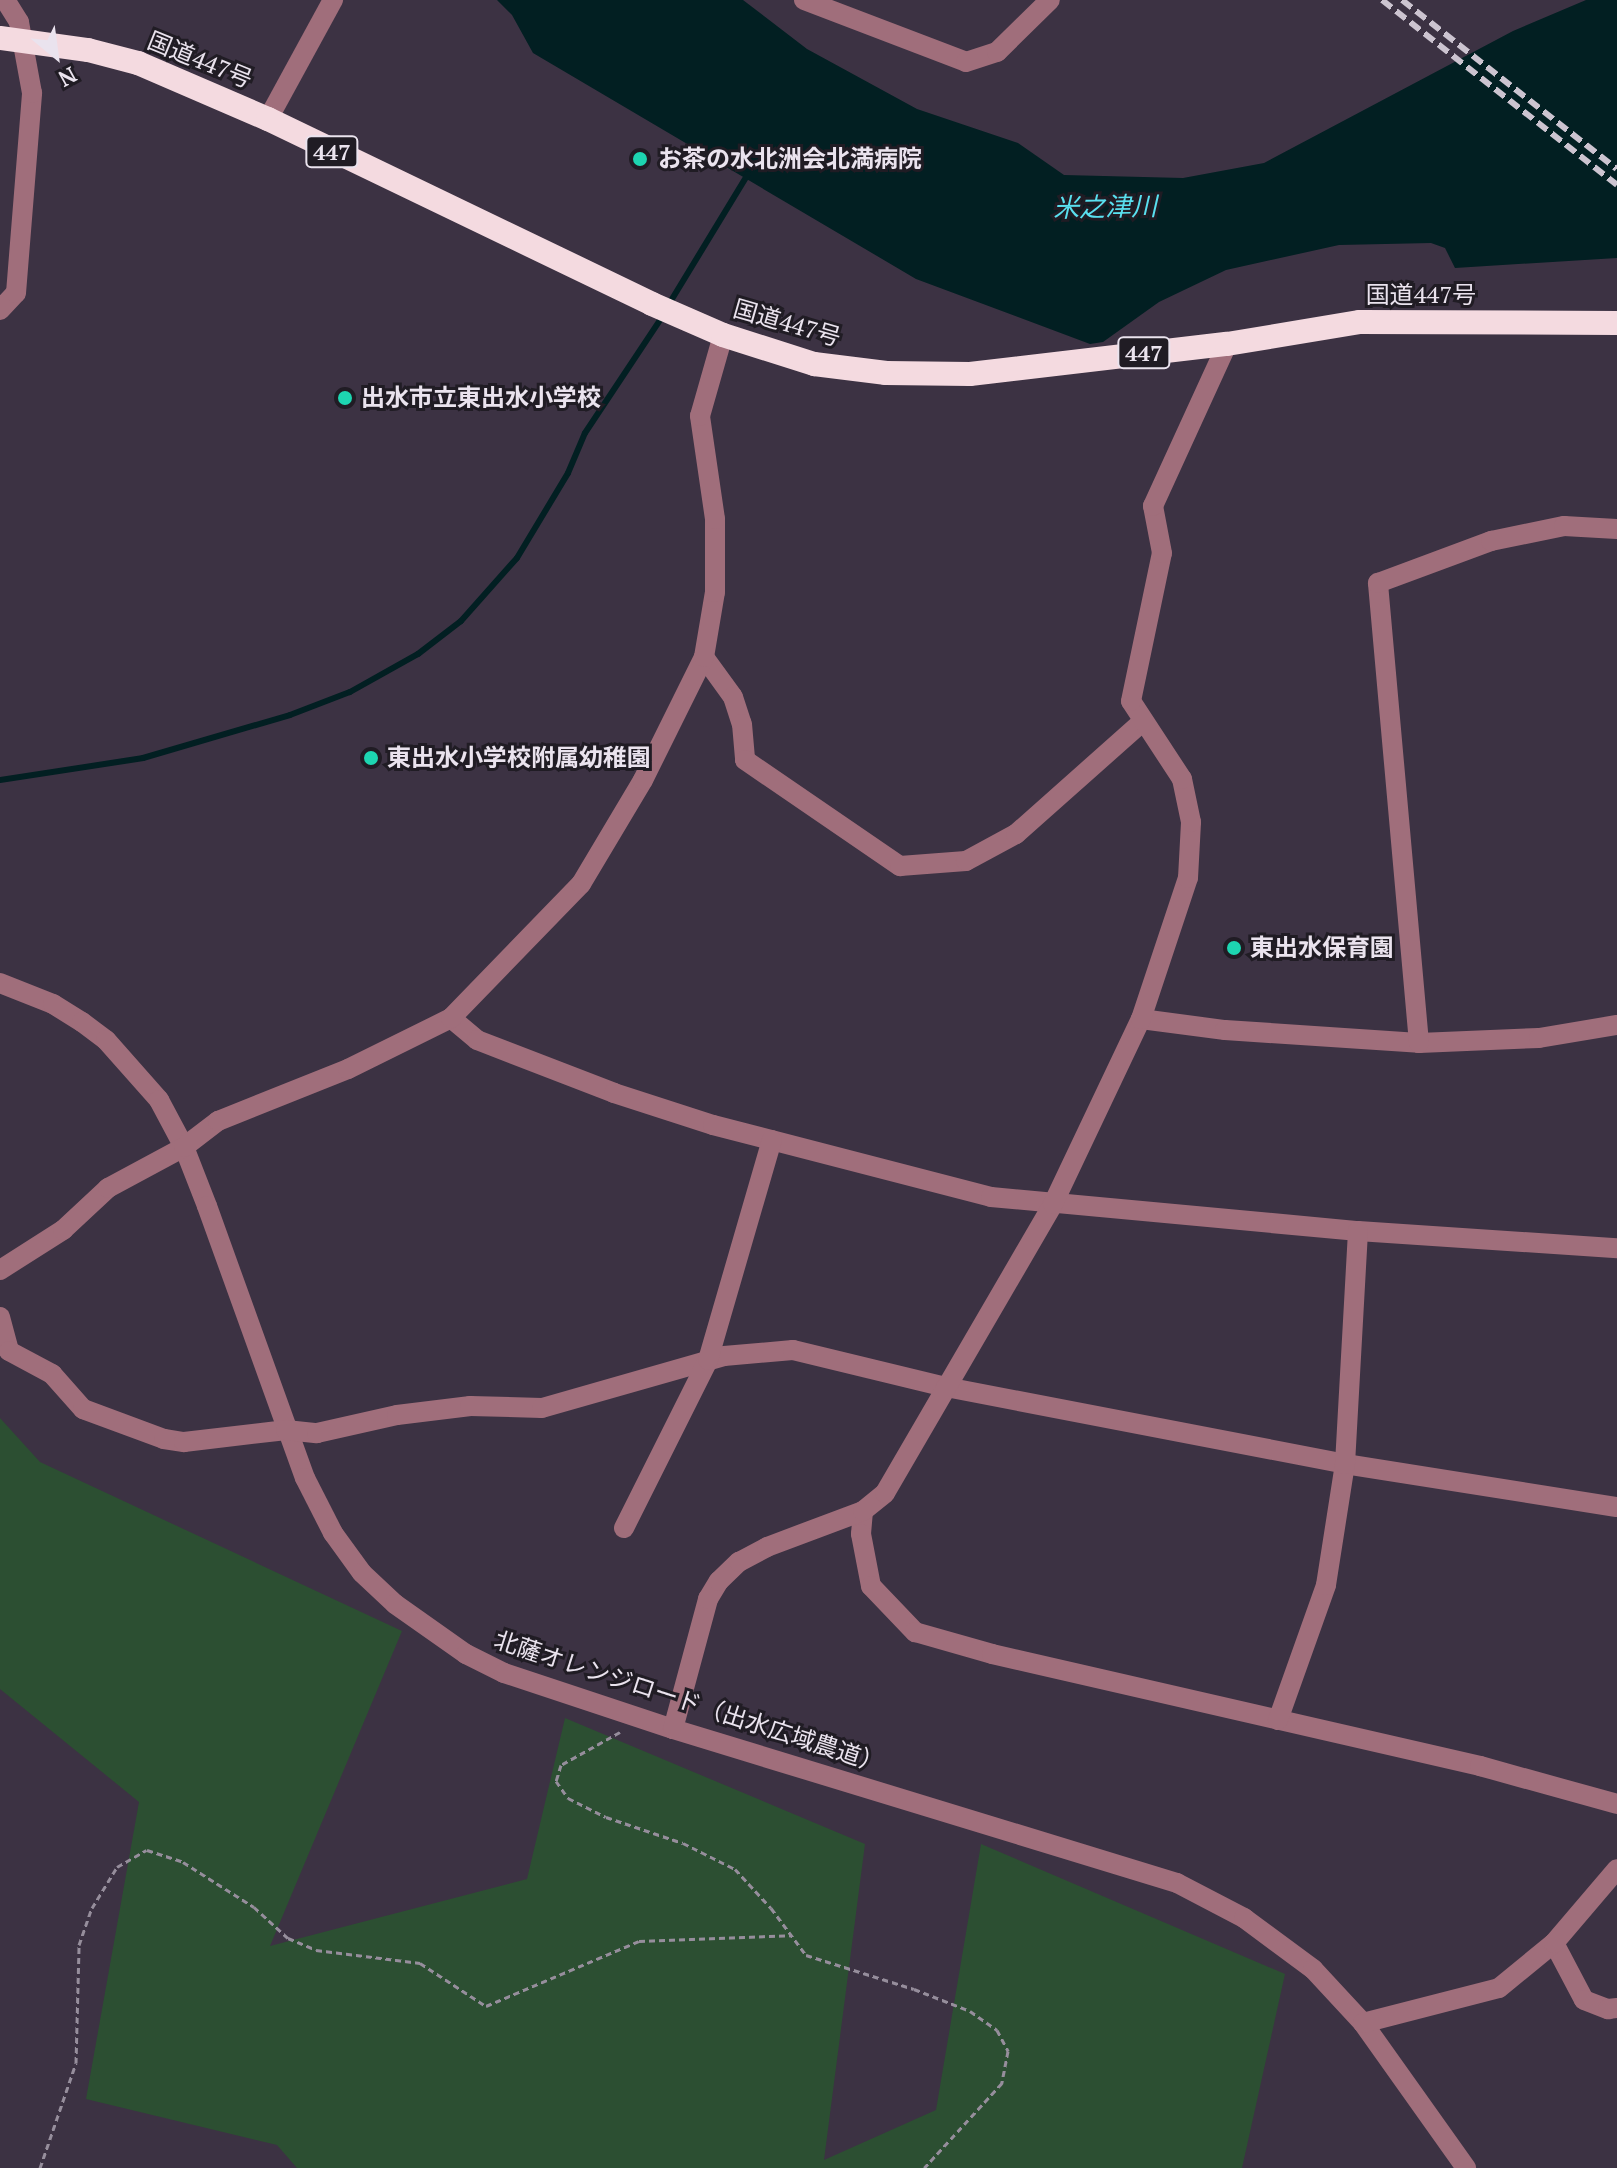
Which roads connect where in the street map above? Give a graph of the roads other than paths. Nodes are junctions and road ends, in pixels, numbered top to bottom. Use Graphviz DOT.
graph roads {
  1 [pos="5,0"];
  2 [pos="333,0"];
  3 [pos="804,0"];
  4 [pos="1050,0"];
  5 [pos="11,39"];
  6 [pos="268,119"];
  7 [pos="0,310"];
  8 [pos="1617,323"];
  9 [pos="723,335"];
  10 [pos="1227,344"];
  11 [pos="1617,529"];
  12 [pos="704,657"];
  13 [pos="1142,722"];
  14 [pos="0,983"];
  15 [pos="451,1018"];
  16 [pos="1141,1019"];
  17 [pos="1617,1025"];
  18 [pos="1419,1043"];
  19 [pos="772,1140"];
  20 [pos="184,1147"];
  21 [pos="1053,1204"];
  22 [pos="1358,1231"];
  23 [pos="1617,1248"];
  24 [pos="0,1270"];
  25 [pos="0,1317"];
  26 [pos="708,1360"];
  27 [pos="946,1387"];
  28 [pos="286,1430"];
  29 [pos="1345,1464"];
  30 [pos="1617,1507"];
  31 [pos="863,1511"];
  32 [pos="624,1528"];
  33 [pos="1278,1720"];
  34 [pos="673,1729"];
  35 [pos="1617,1804"];
  36 [pos="1617,1869"];
  37 [pos="1554,1943"];
  38 [pos="1617,2008"];
  39 [pos="1363,2023"];
  40 [pos="1466,2168"];
  1 -- 5 [label="street"];
  2 -- 6 [label="street"];
  3 -- 4 [label="street"];
  5 -- 6 [label="highway, 国道447号 / 447"];
  5 -- 7 [label="street"];
  6 -- 9 [label="highway, 国道447号 / 447"];
  8 -- 10 [label="highway, 国道447号 / 447"];
  9 -- 10 [label="highway, 国道447号 / 447"];
  9 -- 12 [label="street"];
  10 -- 13 [label="street"];
  11 -- 18 [label="street"];
  12 -- 13 [label="street"];
  12 -- 15 [label="street"];
  13 -- 16 [label="street"];
  14 -- 20 [label="street, 北薩オレンジロード（出水広域農道）"];
  15 -- 19 [label="street"];
  15 -- 20 [label="street"];
  16 -- 18 [label="street"];
  16 -- 21 [label="street"];
  17 -- 18 [label="street"];
  19 -- 21 [label="street"];
  19 -- 26 [label="street"];
  20 -- 24 [label="street"];
  20 -- 28 [label="street, 北薩オレンジロード（出水広域農道）"];
  21 -- 22 [label="street"];
  21 -- 27 [label="street"];
  22 -- 23 [label="street"];
  22 -- 29 [label="street"];
  25 -- 28 [label="street"];
  26 -- 27 [label="street"];
  26 -- 28 [label="street"];
  26 -- 32 [label="street"];
  27 -- 29 [label="street"];
  27 -- 31 [label="street"];
  28 -- 34 [label="street, 北薩オレンジロード（出水広域農道）"];
  29 -- 30 [label="street"];
  29 -- 33 [label="street"];
  31 -- 33 [label="street"];
  31 -- 34 [label="street"];
  33 -- 35 [label="street"];
  34 -- 39 [label="street, 北薩オレンジロード（出水広域農道）"];
  36 -- 37 [label="street"];
  37 -- 38 [label="street"];
  37 -- 39 [label="street"];
  39 -- 40 [label="street, 北薩オレンジロード（出水広域農道）"];
}
